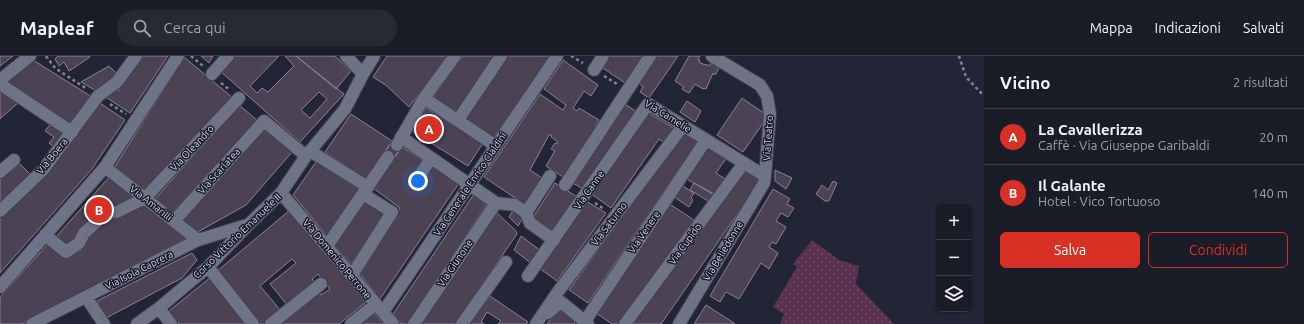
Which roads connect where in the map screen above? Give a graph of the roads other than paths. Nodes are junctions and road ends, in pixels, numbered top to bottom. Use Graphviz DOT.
graph roads {
  1 [pos="30,56"];
  2 [pos="136,56"];
  3 [pos="178,56"];
  4 [pos="228,56"];
  5 [pos="346,56"];
  6 [pos="374,56"];
  7 [pos="455,56"];
  8 [pos="501,56"];
  9 [pos="557,56"];
  10 [pos="603,56"];
  11 [pos="650,56"];
  12 [pos="712,56"];
  13 [pos="594,70"];
  14 [pos="212,74"];
  15 [pos="363,74"];
  16 [pos="0,80"];
  17 [pos="0,84"];
  18 [pos="239,98"];
  19 [pos="424,98"];
  20 [pos="648,104"];
  21 [pos="458,120"];
  22 [pos="683,126"];
  23 [pos="72,132"];
  24 [pos="706,140"];
  25 [pos="496,146"];
  26 [pos="308,154"];
  27 [pos="388,157"];
  28 [pos="431,158"];
  29 [pos="14,160"];
  30 [pos="744,163"];
  31 [pos="105,167"];
  32 [pos="0,172"];
  33 [pos="550,176"];
  34 [pos="765,176"];
  35 [pos="416,181"];
  36 [pos="470,184"];
  37 [pos="565,185"];
  38 [pos="365,191"];
  39 [pos="282,193"];
  40 [pos="145,198"];
  41 [pos="496,203"];
  42 [pos="0,211"];
  43 [pos="526,212"];
  44 [pos="174,221"];
  45 [pos="248,224"];
  46 [pos="45,235"];
  47 [pos="198,240"];
  48 [pos="554,240"];
  49 [pos="327,246"];
  50 [pos="506,262"];
  51 [pos="208,267"];
  52 [pos="352,275"];
  53 [pos="528,276"];
  54 [pos="320,284"];
  55 [pos="0,287"];
  56 [pos="86,297"];
  57 [pos="158,308"];
  58 [pos="380,308"];
  59 [pos="539,320"];
  60 [pos="585,323"];
  61 [pos="32,324"];
  62 [pos="104,324"];
  63 [pos="137,324"];
  64 [pos="171,324"];
  65 [pos="253,324"];
  66 [pos="271,324"];
  67 [pos="351,324"];
  68 [pos="394,324"];
  69 [pos="414,324"];
  70 [pos="462,324"];
  71 [pos="625,324"];
  72 [pos="679,324"];
  1 -- 16 [label="street"];
  2 -- 23 [label="street, Via Boera"];
  3 -- 31 [label="street"];
  4 -- 14 [label="street"];
  5 -- 15 [label="street"];
  6 -- 15 [label="street, Corso Vittorio Emanuele II"];
  7 -- 19 [label="street"];
  8 -- 21 [label="street"];
  9 -- 25 [label="street, Via Generale Enrico Cialdini"];
  10 -- 13 [label="street"];
  11 -- 37 [label="street"];
  12 -- 34 [label="street, Via Teatro"];
  15 -- 26 [label="street, Corso Vittorio Emanuele II"];
  17 -- 23 [label="street"];
  18 -- 40 [label="street, Via Oleandro"];
  19 -- 21 [label="street"];
  19 -- 28 [label="street"];
  20 -- 22 [label="street, Via Camelie"];
  20 -- 48 [label="street, Via Canne"];
  21 -- 25 [label="street"];
  22 -- 24 [label="street, Via Camelie"];
  22 -- 59 [label="street, Via Saturno"];
  23 -- 42 [label="street, Via Boera"];
  24 -- 30 [label="street, Via Camelie"];
  24 -- 60 [label="street, Via Venere"];
  25 -- 36 [label="street, Via Generale Enrico Cialdini"];
  26 -- 38 [label="street"];
  26 -- 39 [label="street, Corso Vittorio Emanuele II"];
  26 -- 44 [label="street, Via Scarlatea"];
  27 -- 38 [label="street"];
  28 -- 35 [label="street"];
  28 -- 36 [label="street"];
  29 -- 32 [label="street"];
  30 -- 34 [label="street, Via Camelie"];
  30 -- 71 [label="street, Via Cupido"];
  31 -- 40 [label="street, Via Amarilli"];
  31 -- 46 [label="street"];
  33 -- 43 [label="street"];
  34 -- 72 [label="street, Via Belledonne"];
  36 -- 41 [label="street"];
  36 -- 58 [label="street, Via Generale Enrico Cialdini"];
  38 -- 49 [label="street"];
  38 -- 52 [label="street"];
  39 -- 45 [label="street, Corso Vittorio Emanuele II"];
  39 -- 49 [label="street, Via Domenico Perrone"];
  40 -- 44 [label="street, Via Amarilli"];
  40 -- 46 [label="street"];
  41 -- 43 [label="street"];
  41 -- 69 [label="street, Via Giunone"];
  43 -- 48 [label="street"];
  44 -- 47 [label="street, Via Amarilli"];
  45 -- 47 [label="street, Via Isola Caprera"];
  45 -- 51 [label="street, Corso Vittorio Emanuele II"];
  46 -- 55 [label="street"];
  47 -- 56 [label="street, Via Isola Caprera"];
  48 -- 53 [label="street, Via Canne"];
  49 -- 52 [label="street, Via Domenico Perrone"];
  50 -- 70 [label="street"];
  51 -- 57 [label="street, Corso Vittorio Emanuele II"];
  51 -- 65 [label="street"];
  52 -- 58 [label="street, Via Domenico Perrone"];
  54 -- 66 [label="street"];
  56 -- 61 [label="street, Via Isola Caprera"];
  56 -- 62 [label="street"];
  57 -- 63 [label="street, Corso Vittorio Emanuele II"];
  57 -- 64 [label="street"];
  58 -- 67 [label="street, Via Generale Enrico Cialdini"];
  58 -- 68 [label="street, Via Domenico Perrone"];
  59 -- 60 [label="street"];
}
